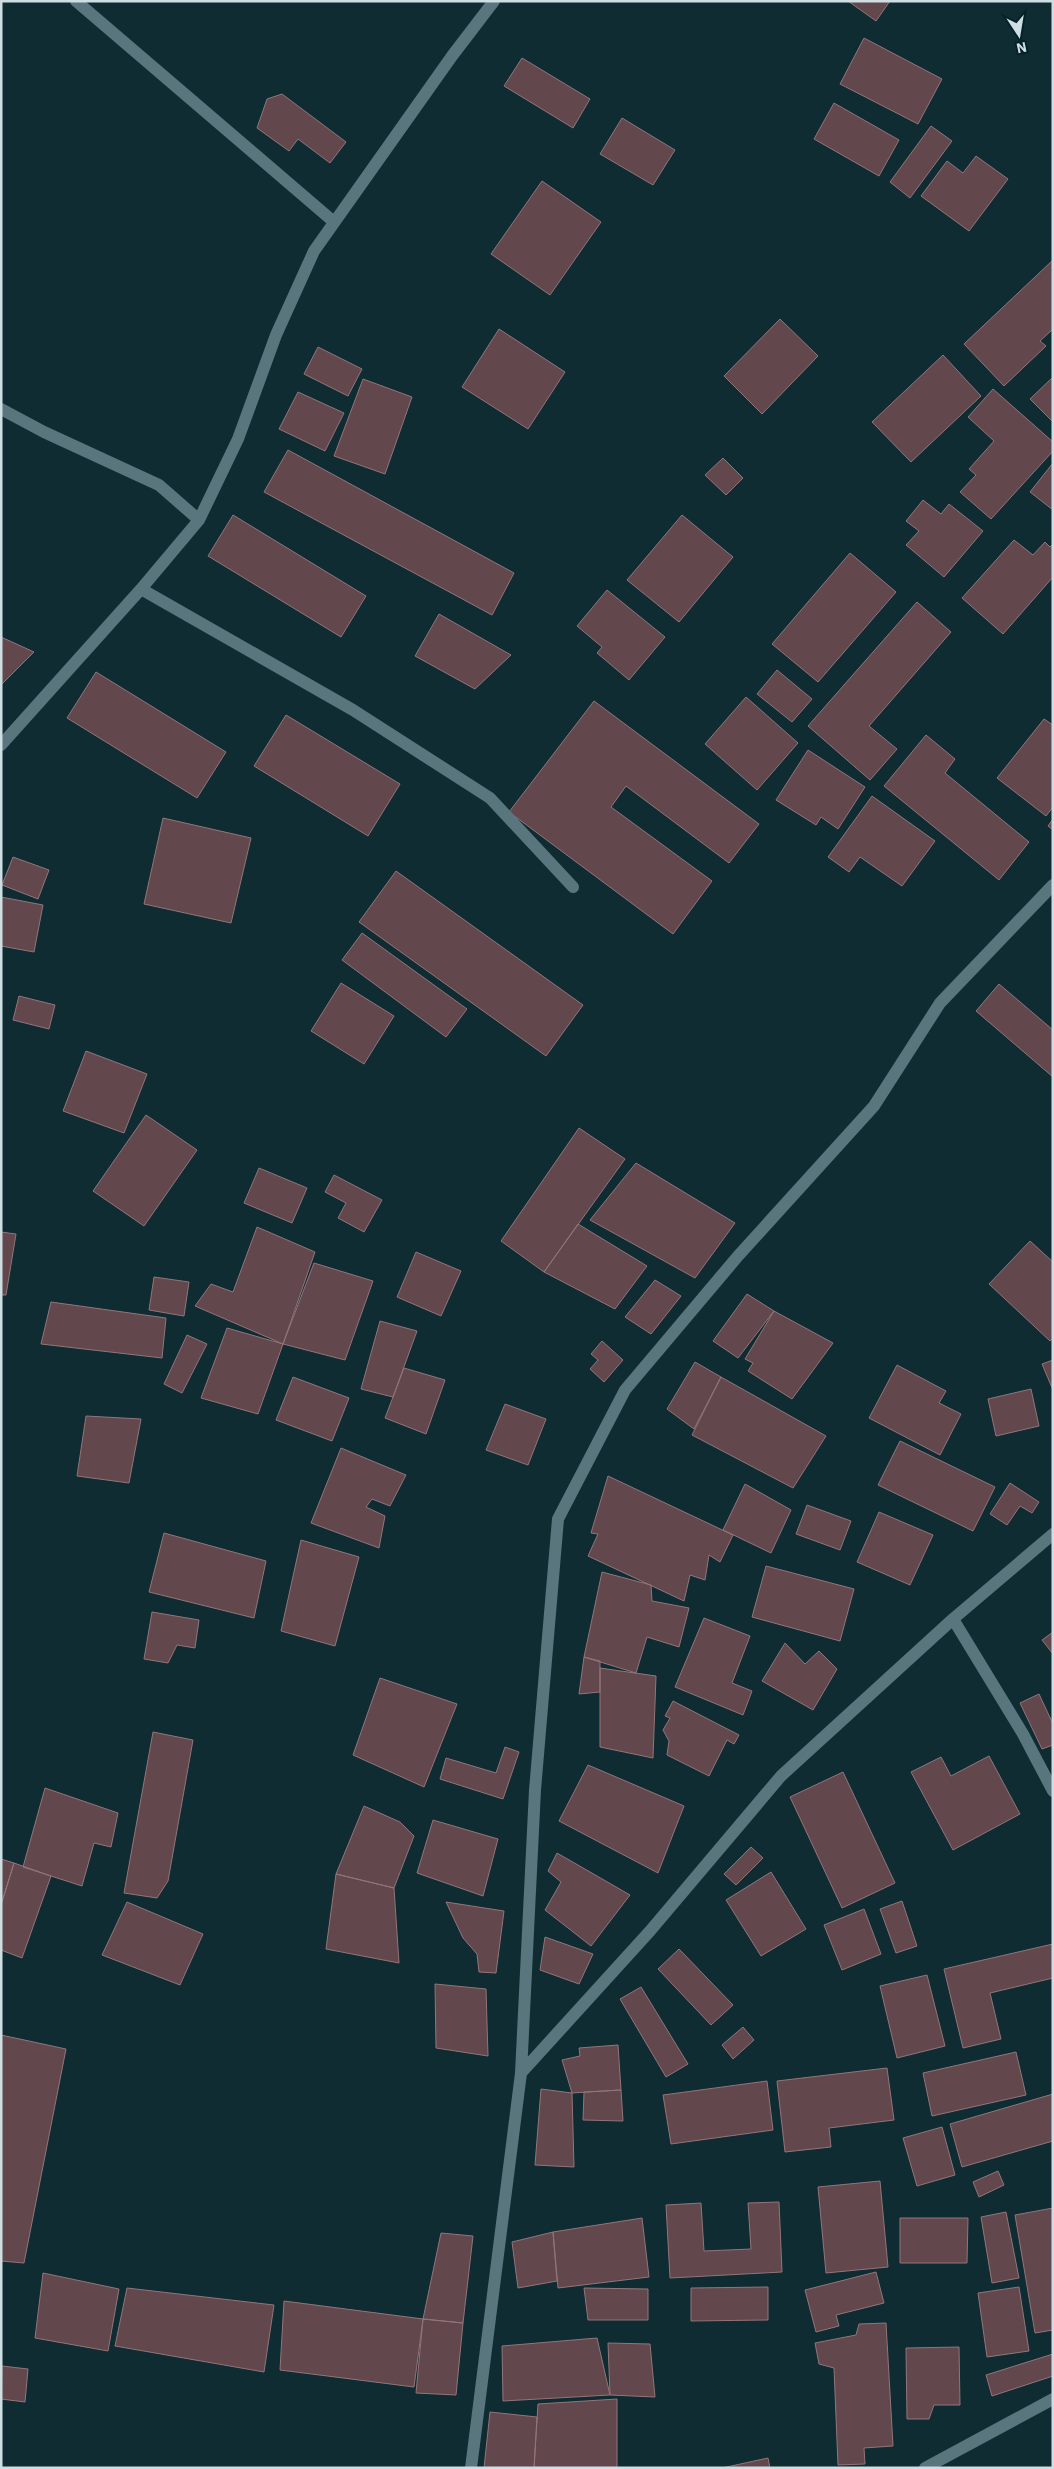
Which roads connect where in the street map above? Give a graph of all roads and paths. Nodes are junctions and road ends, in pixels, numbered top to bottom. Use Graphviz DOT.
graph roads {
  1 [pos="76,1"];
  2 [pos="494,1"];
  3 [pos="334,222"];
  4 [pos="1,409"];
  5 [pos="199,520"];
  6 [pos="141,589"];
  7 [pos="1,745"];
  8 [pos="1053,885"];
  9 [pos="573,887"];
  10 [pos="1053,1534"];
  11 [pos="953,1619"];
  12 [pos="1053,1791"];
  13 [pos="521,2073"];
  14 [pos="1053,2399"];
  15 [pos="471,2468"];
  16 [pos="925,2468"];
  1 -- 3 [label="street"];
  2 -- 3 [label="street"];
  3 -- 5 [label="street"];
  4 -- 5 [label="street"];
  5 -- 6 [label="street"];
  6 -- 7 [label="street"];
  6 -- 9 [label="street"];
  8 -- 13 [label="street"];
  10 -- 11 [label="street"];
  11 -- 12 [label="street"];
  11 -- 13 [label="street"];
  13 -- 15 [label="street"];
  14 -- 16 [label="street"];
}
